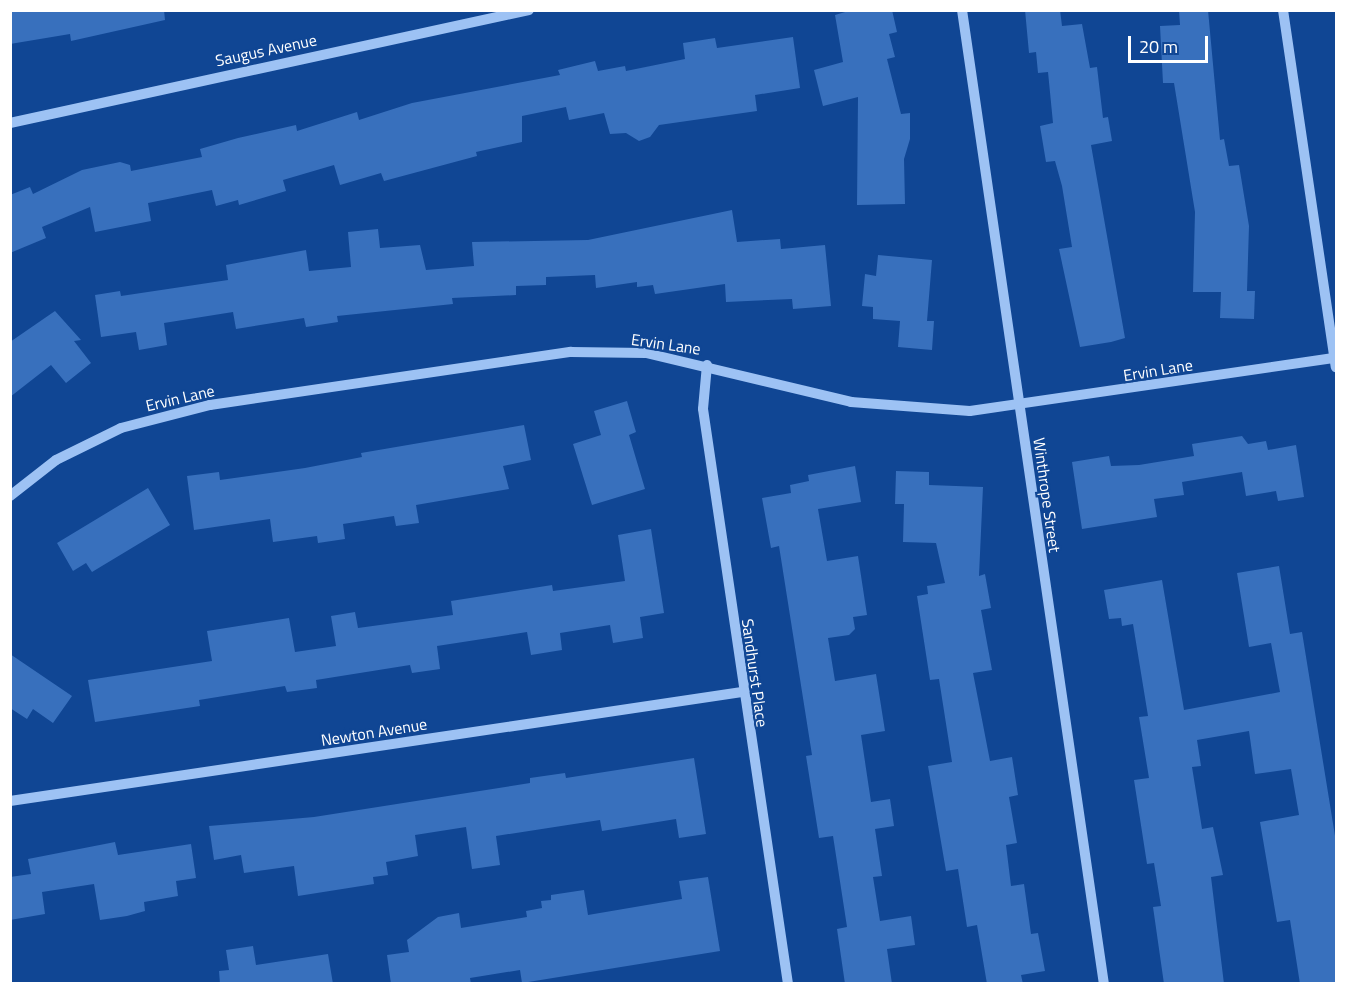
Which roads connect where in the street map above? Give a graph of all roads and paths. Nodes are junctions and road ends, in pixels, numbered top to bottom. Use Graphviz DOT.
graph roads {
  1 [pos="529,10"];
  2 [pos="962,10"];
  3 [pos="1283,10"];
  4 [pos="10,123"];
  5 [pos="1334,335"];
  6 [pos="1336,362"];
  7 [pos="707,365"];
  8 [pos="1019,406"];
  9 [pos="10,496"];
  10 [pos="742,692"];
  11 [pos="10,801"];
  12 [pos="788,984"];
  13 [pos="1104,984"];
  1 -- 4 [label="street, Saugus Avenue"];
  2 -- 8 [label="street, Winthrope Street"];
  3 -- 5 [label="street"];
  5 -- 6 [label="street"];
  6 -- 8 [label="street, Ervin Lane"];
  7 -- 8 [label="street, Ervin Lane"];
  7 -- 9 [label="street, Ervin Lane"];
  7 -- 10 [label="street, Sandhurst Place"];
  8 -- 13 [label="street, Winthrope Street"];
  10 -- 11 [label="street, Newton Avenue"];
  10 -- 12 [label="street, Sandhurst Place"];
}
